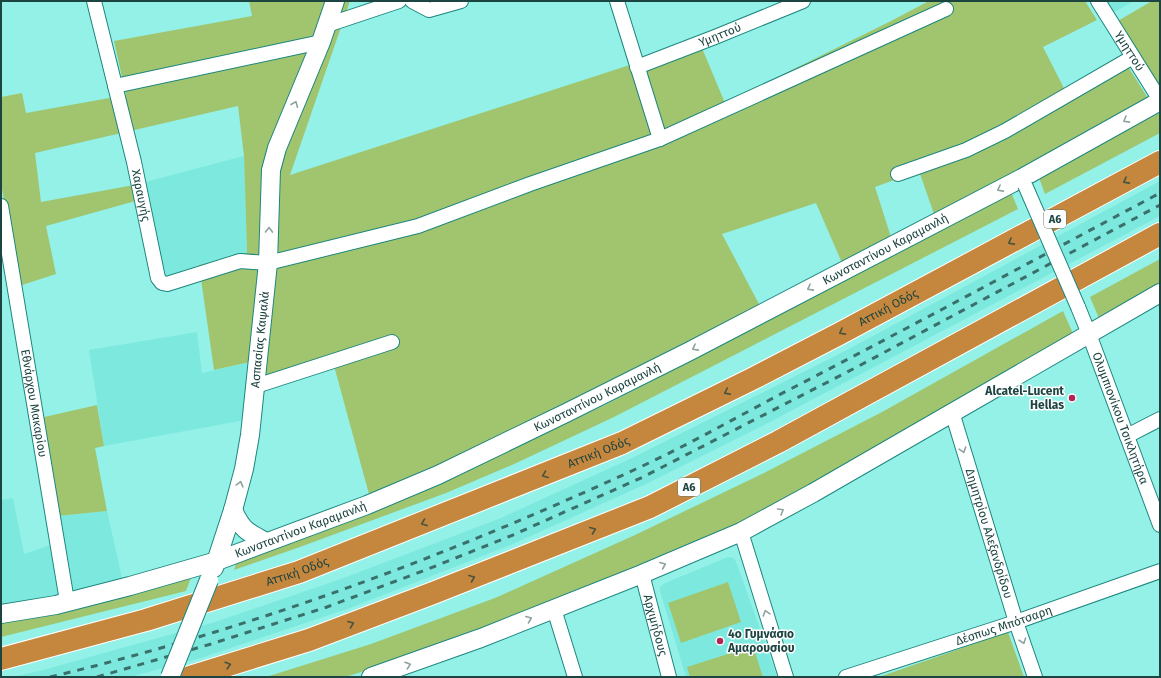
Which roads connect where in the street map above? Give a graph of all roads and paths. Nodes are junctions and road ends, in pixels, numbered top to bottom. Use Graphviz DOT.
graph roads {
  1 [pos="94,1"];
  2 [pos="335,1"];
  3 [pos="400,1"];
  4 [pos="412,1"];
  5 [pos="461,1"];
  6 [pos="617,1"];
  7 [pos="802,1"];
  8 [pos="1098,1"];
  9 [pos="946,9"];
  10 [pos="327,25"];
  11 [pos="321,42"];
  12 [pos="1132,57"];
  13 [pos="637,67"];
  14 [pos="115,86"];
  15 [pos="1160,101"];
  16 [pos="660,139"];
  17 [pos="1160,162"];
  18 [pos="898,174"];
  19 [pos="1023,181"];
  20 [pos="1,206"];
  21 [pos="1160,234"];
  22 [pos="268,263"];
  23 [pos="1160,293"];
  24 [pos="1089,332"];
  25 [pos="392,342"];
  26 [pos="256,386"];
  27 [pos="952,412"];
  28 [pos="1160,419"];
  29 [pos="1127,436"];
  30 [pos="233,510"];
  31 [pos="1160,525"];
  32 [pos="741,532"];
  33 [pos="266,542"];
  34 [pos="217,561"];
  35 [pos="1160,571"];
  36 [pos="642,574"];
  37 [pos="67,601"];
  38 [pos="554,610"];
  39 [pos="1,614"];
  40 [pos="1016,622"];
  41 [pos="1,659"];
  42 [pos="170,677"];
  43 [pos="190,677"];
  44 [pos="371,677"];
  45 [pos="575,677"];
  46 [pos="669,677"];
  47 [pos="786,677"];
  48 [pos="846,677"];
  49 [pos="1035,677"];
  1 -- 14 [label="street, Χαραυγής"];
  2 -- 10 [label="street, Ασπασίας Καψαλά"];
  3 -- 10 [label="street"];
  4 -- 5 [label="street"];
  6 -- 13 [label="street"];
  7 -- 13 [label="street, Υμηττού"];
  8 -- 12 [label="street, Υμηττού"];
  9 -- 16 [label="street"];
  10 -- 11 [label="street, Ασπασίας Καψαλά"];
  11 -- 14 [label="street"];
  22 -- 11 [label="street, Ασπασίας Καψαλά, one-way"];
  12 -- 15 [label="street, Υμηττού"];
  12 -- 18 [label="street"];
  13 -- 16 [label="street"];
  14 -- 22 [label="street, Χαραυγής"];
  15 -- 19 [label="street, Κωνσταντίνου Καραμανλή, one-way"];
  16 -- 22 [label="street"];
  17 -- 41 [label="highway, Αττική Οδός / Α6, one-way"];
  19 -- 24 [label="street, Ολυμπιονίκου Τσικλητήρα, bridge"];
  19 -- 33 [label="street, Κωνσταντίνου Καραμανλή, one-way"];
  20 -- 37 [label="street, Εθνάρχου Μακαρίου"];
  43 -- 21 [label="highway, Α6, one-way"];
  22 -- 26 [label="street, Ασπασίας Καψαλά"];
  23 -- 24 [label="street"];
  24 -- 27 [label="street"];
  24 -- 29 [label="street, Ολυμπιονίκου Τσικλητήρα"];
  25 -- 26 [label="street"];
  30 -- 26 [label="street, Ασπασίας Καψαλά, one-way"];
  32 -- 27 [label="street, one-way"];
  27 -- 40 [label="street, Δημητρίου Αλεξανδρίδου, one-way"];
  28 -- 29 [label="street"];
  29 -- 31 [label="street, Ολυμπιονίκου Τσικλητήρα"];
  30 -- 33 [label="street"];
  30 -- 34 [label="street, Ασπασίας Καψαλά"];
  36 -- 32 [label="street, one-way"];
  47 -- 32 [label="street, one-way"];
  33 -- 34 [label="street, Κωνσταντίνου Καραμανλή"];
  34 -- 37 [label="street, Κωνσταντίνου Καραμανλή"];
  34 -- 42 [label="street, Ασπασίας Καψαλά, bridge"];
  35 -- 40 [label="street, Δέσπως Μπότσαρη"];
  36 -- 38 [label="street"];
  36 -- 46 [label="street, Αρχιμήδους"];
  37 -- 39 [label="street, Κωνσταντίνου Καραμανλή"];
  44 -- 38 [label="street, one-way"];
  38 -- 45 [label="street"];
  40 -- 48 [label="street, Δέσπως Μπότσαρη"];
  40 -- 49 [label="street, Δημητρίου Αλεξανδρίδου, one-way"];
}
